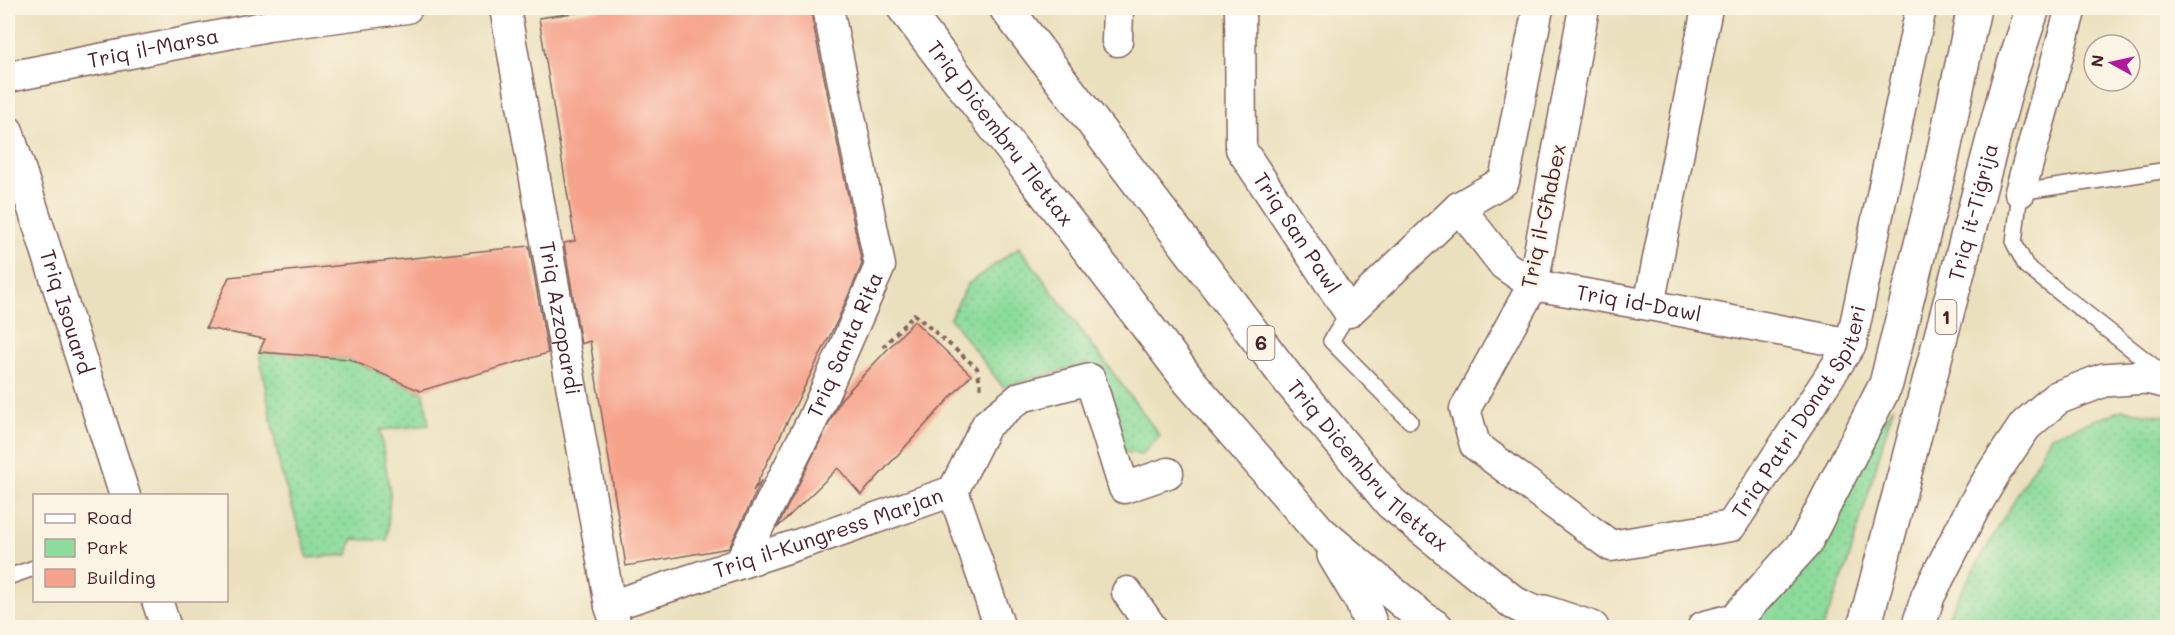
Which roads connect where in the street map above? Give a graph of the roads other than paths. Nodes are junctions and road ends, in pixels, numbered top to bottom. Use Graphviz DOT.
graph roads {
  1 [pos="407,8"];
  2 [pos="505,8"];
  3 [pos="828,8"];
  4 [pos="904,8"];
  5 [pos="1006,8"];
  6 [pos="1118,8"];
  7 [pos="1240,8"];
  8 [pos="1538,8"];
  9 [pos="1584,8"];
  10 [pos="1707,8"];
  11 [pos="1921,8"];
  12 [pos="1974,8"];
  13 [pos="2033,8"];
  14 [pos="2071,8"];
  15 [pos="1117,41"];
  16 [pos="8,77"];
  17 [pos="8,131"];
  18 [pos="2168,170"];
  19 [pos="2020,192"];
  20 [pos="1459,207"];
  21 [pos="1533,285"];
  22 [pos="1649,305"];
  23 [pos="1349,312"];
  24 [pos="1851,344"];
  25 [pos="2168,380"];
  26 [pos="1410,421"];
  27 [pos="1475,445"];
  28 [pos="1168,473"];
  29 [pos="953,491"];
  30 [pos="125,494"];
  31 [pos="1320,532"];
  32 [pos="1886,547"];
  33 [pos="740,563"];
  34 [pos="33,568"];
  35 [pos="8,577"];
  36 [pos="1127,592"];
  37 [pos="159,602"];
  38 [pos="1514,603"];
  39 [pos="613,617"];
  40 [pos="166,627"];
  41 [pos="999,627"];
  42 [pos="1152,627"];
  43 [pos="1372,627"];
  44 [pos="1437,627"];
  45 [pos="1565,627"];
  46 [pos="1592,627"];
  47 [pos="1704,627"];
  48 [pos="1850,627"];
  49 [pos="1864,627"];
  50 [pos="1918,627"];
  1 -- 16 [label="street, Triq il-Marsa"];
  2 -- 39 [label="street, Triq Azzopardi"];
  3 -- 33 [label="street, Triq Santa Rita"];
  4 -- 31 [label="highway, Triq Diċembru Tlettax"];
  5 -- 38 [label="highway, Triq Diċembru Tlettax / 6"];
  6 -- 15 [label="street"];
  7 -- 23 [label="street, Triq San Pawl"];
  8 -- 20 [label="street"];
  9 -- 21 [label="street, Triq il-Għabex"];
  10 -- 22 [label="street"];
  11 -- 24 [label="street, Triq Patri Donat Spiteri"];
  12 -- 47 [label="highway"];
  13 -- 32 [label="highway, Triq it-Tiġrija / 1"];
  14 -- 19 [label="street"];
  17 -- 30 [label="street, Triq Isouard"];
  18 -- 19 [label="lane"];
  19 -- 25 [label="lane"];
  20 -- 21 [label="street, Triq id-Dawl"];
  20 -- 23 [label="street"];
  21 -- 22 [label="street, Triq id-Dawl"];
  21 -- 27 [label="street, Triq il-Għabex"];
  22 -- 24 [label="street, Triq id-Dawl"];
  23 -- 26 [label="lane, Triq San Pawl"];
  24 -- 27 [label="street, Triq Patri Donat Spiteri"];
  25 -- 50 [label="highway"];
  28 -- 29 [label="street, Triq il-Kungress Marjan"];
  29 -- 33 [label="street, Triq il-Kungress Marjan"];
  29 -- 41 [label="street"];
  31 -- 43 [label="highway"];
  31 -- 44 [label="highway, Triq Diċembru Tlettax"];
  32 -- 48 [label="highway"];
  32 -- 49 [label="highway, Triq it-Tiġrija / 1"];
  33 -- 39 [label="street, Triq il-Kungress Marjan"];
  34 -- 35 [label="lane"];
  36 -- 42 [label="street"];
  37 -- 40 [label="street"];
  38 -- 45 [label="highway, Triq Diċembru Tlettax / 6"];
  38 -- 46 [label="highway"];
}
